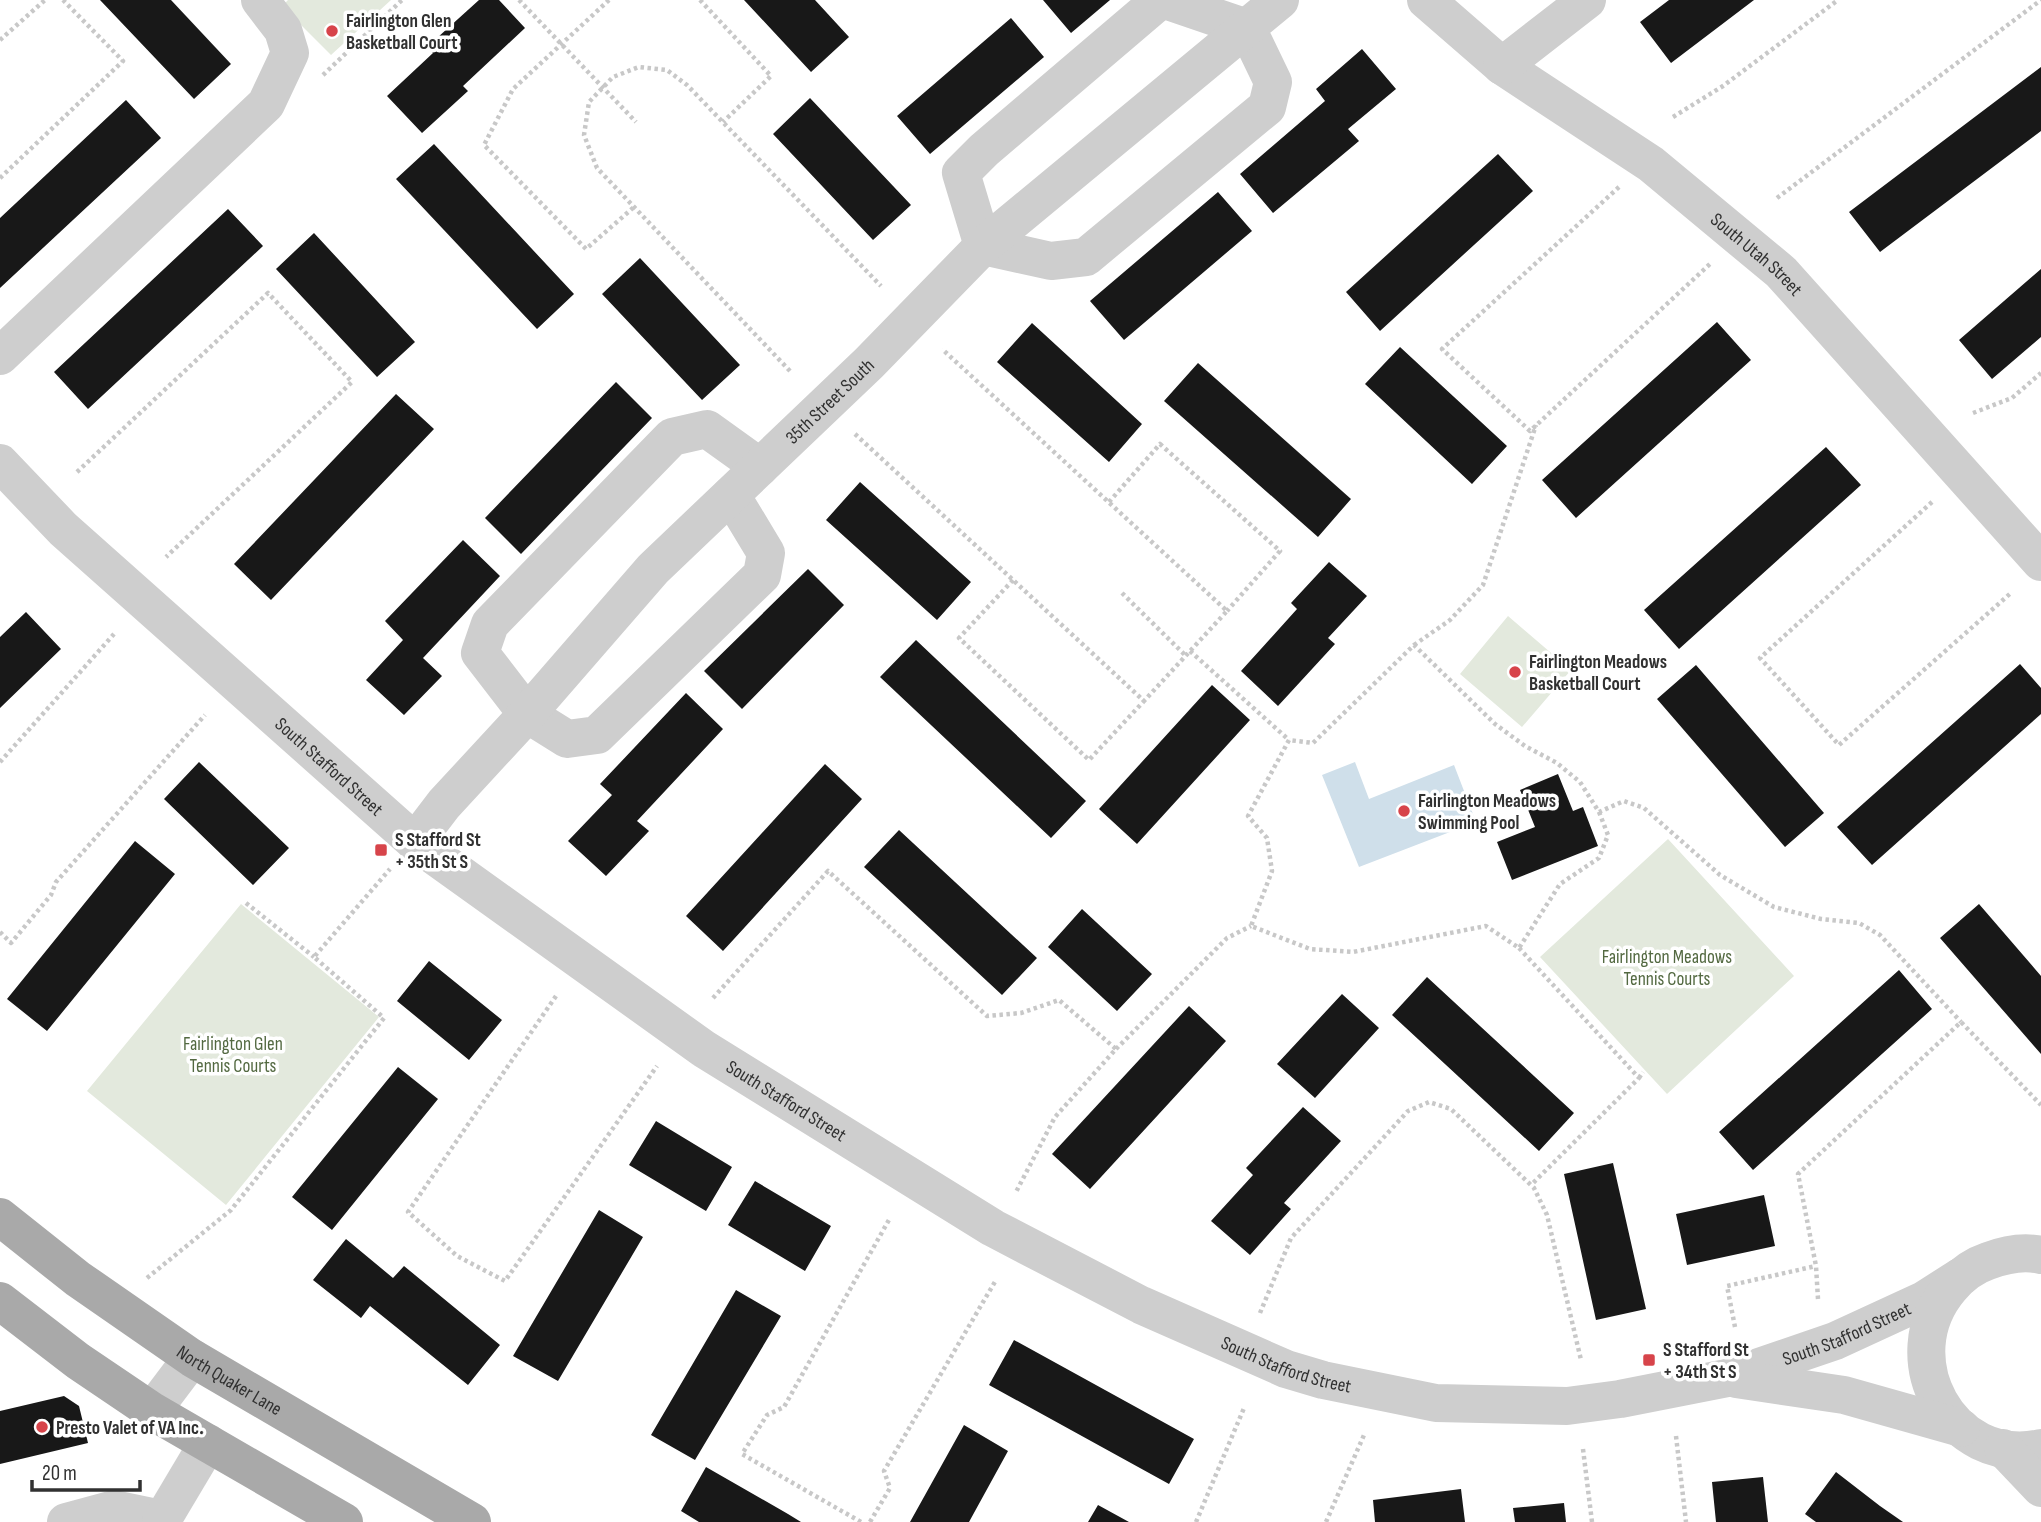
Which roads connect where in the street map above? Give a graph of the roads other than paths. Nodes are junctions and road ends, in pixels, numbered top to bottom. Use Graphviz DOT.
graph roads {
  1 [pos="260,0"];
  2 [pos="1160,0"];
  3 [pos="1166,0"];
  4 [pos="1280,0"];
  5 [pos="1426,0"];
  6 [pos="1587,0"];
  7 [pos="1247,27"];
  8 [pos="1502,66"];
  9 [pos="983,246"];
  10 [pos="0,356"];
  11 [pos="0,463"];
  12 [pos="760,467"];
  13 [pos="731,495"];
  14 [pos="2041,562"];
  15 [pos="527,714"];
  16 [pos="403,855"];
  17 [pos="0,1217"];
  18 [pos="2041,1225"];
  19 [pos="2023,1255"];
  20 [pos="1960,1277"];
  21 [pos="0,1301"];
  22 [pos="192,1358"];
  23 [pos="1727,1378"];
  24 [pos="152,1411"];
  25 [pos="1961,1428"];
  26 [pos="208,1443"];
  27 [pos="2003,1448"];
  28 [pos="2041,1448"];
  29 [pos="2041,1488"];
  30 [pos="161,1521"];
  31 [pos="66,1522"];
  32 [pos="344,1522"];
  33 [pos="472,1522"];
  1 -- 10 [label="street"];
  2 -- 9 [label="street"];
  3 -- 7 [label="street"];
  4 -- 7 [label="street, 35th Street South"];
  5 -- 8 [label="street, South Utah Street"];
  6 -- 8 [label="street"];
  7 -- 9 [label="street, 35th Street South"];
  7 -- 9 [label="street"];
  8 -- 14 [label="street, South Utah Street"];
  9 -- 12 [label="street, 35th Street South"];
  11 -- 16 [label="street, South Stafford Street"];
  12 -- 13 [label="street, 35th Street South"];
  12 -- 15 [label="street"];
  13 -- 15 [label="street, 35th Street South"];
  13 -- 15 [label="street"];
  15 -- 16 [label="street, 35th Street South"];
  16 -- 23 [label="street, South Stafford Street"];
  17 -- 22 [label="main road, North Quaker Lane"];
  18 -- 19 [label="street, South Stafford Street"];
  19 -- 20 [label="street, South Stafford Street"];
  20 -- 23 [label="street, South Stafford Street"];
  20 -- 25 [label="street"];
  21 -- 24 [label="main road"];
  22 -- 24 [label="street"];
  22 -- 33 [label="main road, North Quaker Lane"];
  23 -- 25 [label="street, South Stafford Street"];
  24 -- 26 [label="main road"];
  25 -- 27 [label="street"];
  26 -- 30 [label="street"];
  26 -- 32 [label="main road"];
  27 -- 28 [label="street"];
  27 -- 29 [label="street"];
  30 -- 31 [label="street"];
}
